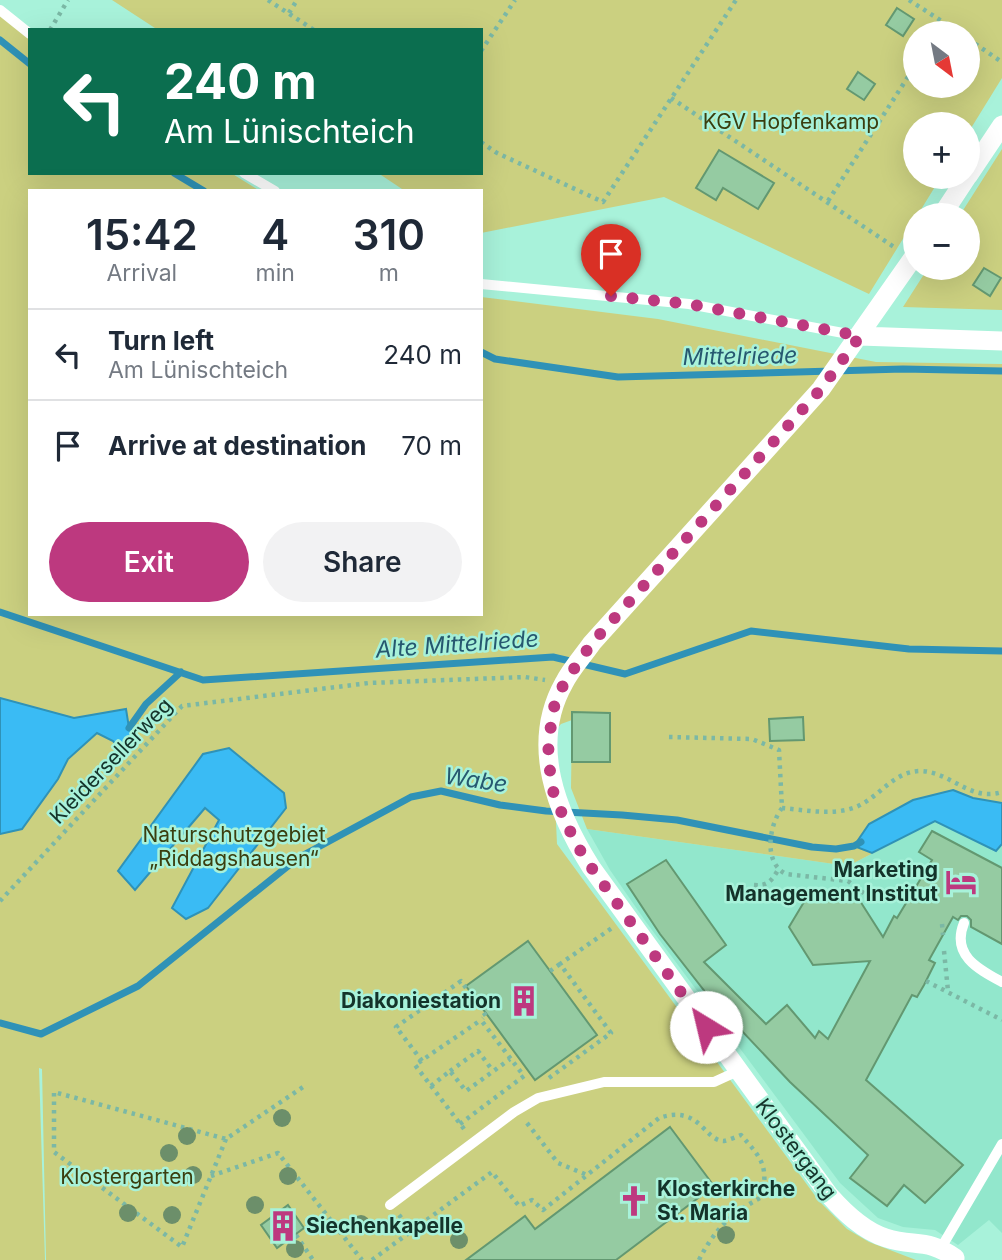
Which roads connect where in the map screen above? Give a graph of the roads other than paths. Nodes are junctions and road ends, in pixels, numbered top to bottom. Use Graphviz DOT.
graph roads {
  1 [pos="0,10"];
  2 [pos="28,32"];
  3 [pos="1002,125"];
  4 [pos="980,158"];
  5 [pos="247,175"];
  6 [pos="272,189"];
  7 [pos="903,273"];
  8 [pos="483,284"];
  9 [pos="860,336"];
  10 [pos="1002,341"];
  11 [pos="964,923"];
  12 [pos="1002,982"];
  13 [pos="738,1071"];
  14 [pos="1002,1144"];
  15 [pos="390,1205"];
  16 [pos="948,1253"];
  1 -- 2 [label="lane"];
  3 -- 4 [label="street"];
  5 -- 6 [label="lane"];
  7 -- 9 [label="street, Klostergang"];
  8 -- 9 [label="lane"];
  9 -- 10 [label="street"];
  9 -- 13 [label="street, Klostergang"];
  11 -- 12 [label="lane"];
  13 -- 15 [label="lane"];
  13 -- 16 [label="street, Klostergang"];
  14 -- 16 [label="lane"];
}
